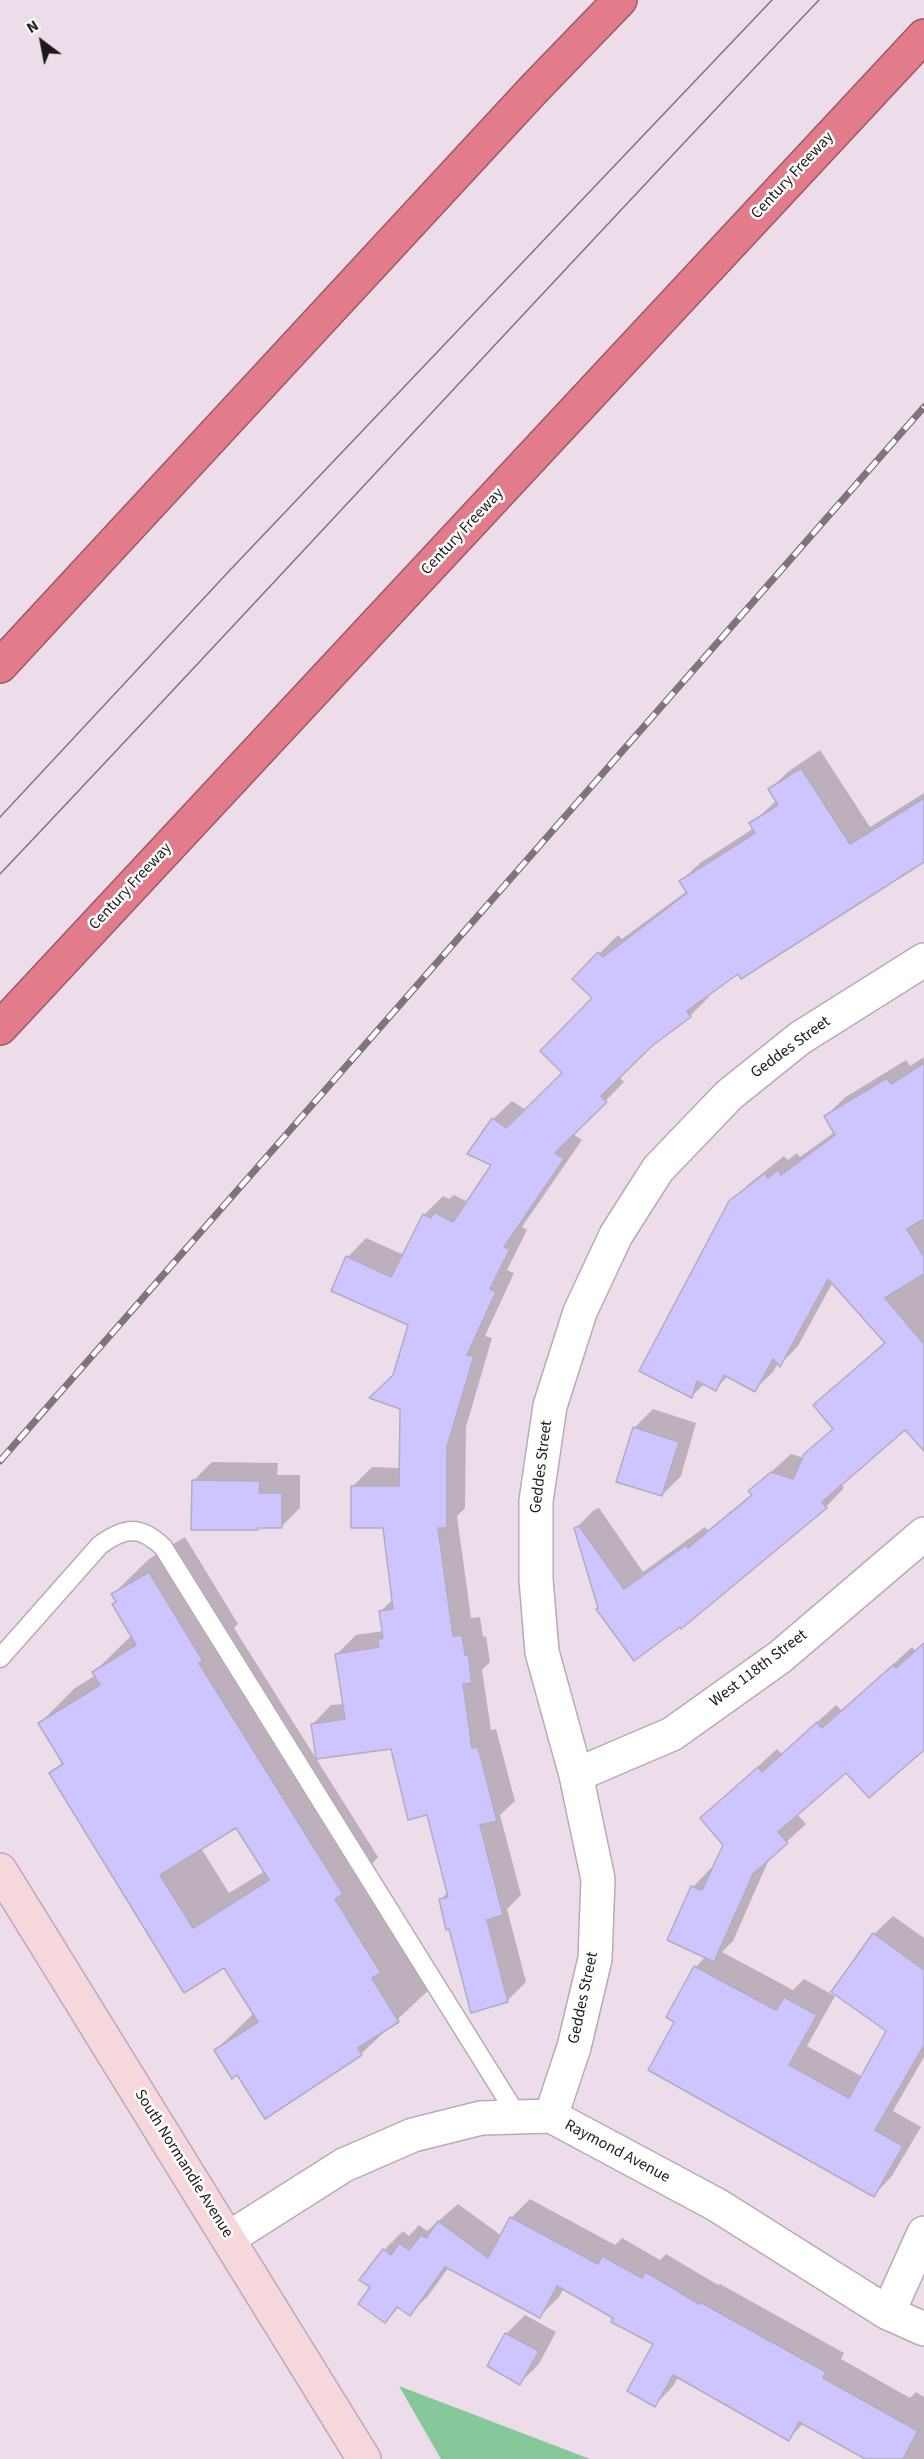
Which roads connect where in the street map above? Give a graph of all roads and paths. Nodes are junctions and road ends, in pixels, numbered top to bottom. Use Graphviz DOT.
graph roads {
  1 [pos="590,0"];
  2 [pos="620,0"];
  3 [pos="924,36"];
  4 [pos="534,89"];
  5 [pos="0,666"];
  6 [pos="924,960"];
  7 [pos="0,1028"];
  8 [pos="924,1534"];
  9 [pos="0,1658"];
  10 [pos="576,1775"];
  11 [pos="0,1870"];
  12 [pos="551,2116"];
  13 [pos="518,2117"];
  14 [pos="924,2233"];
  15 [pos="229,2238"];
  16 [pos="888,2313"];
  17 [pos="924,2329"];
  18 [pos="364,2459"];
  1 -- 4 [label="highway"];
  2 -- 4 [label="highway"];
  3 -- 7 [label="highway, Century Freeway"];
  4 -- 5 [label="highway"];
  6 -- 10 [label="street, Geddes Street"];
  8 -- 10 [label="street, West 118th Street"];
  9 -- 13 [label="lane"];
  10 -- 12 [label="street, Geddes Street"];
  11 -- 15 [label="main road, South Normandie Avenue"];
  12 -- 13 [label="street, Raymond Avenue"];
  12 -- 16 [label="street, Raymond Avenue"];
  13 -- 15 [label="street, Raymond Avenue"];
  14 -- 16 [label="street"];
  15 -- 18 [label="main road, South Normandie Avenue"];
  16 -- 17 [label="street, Raymond Avenue"];
}
